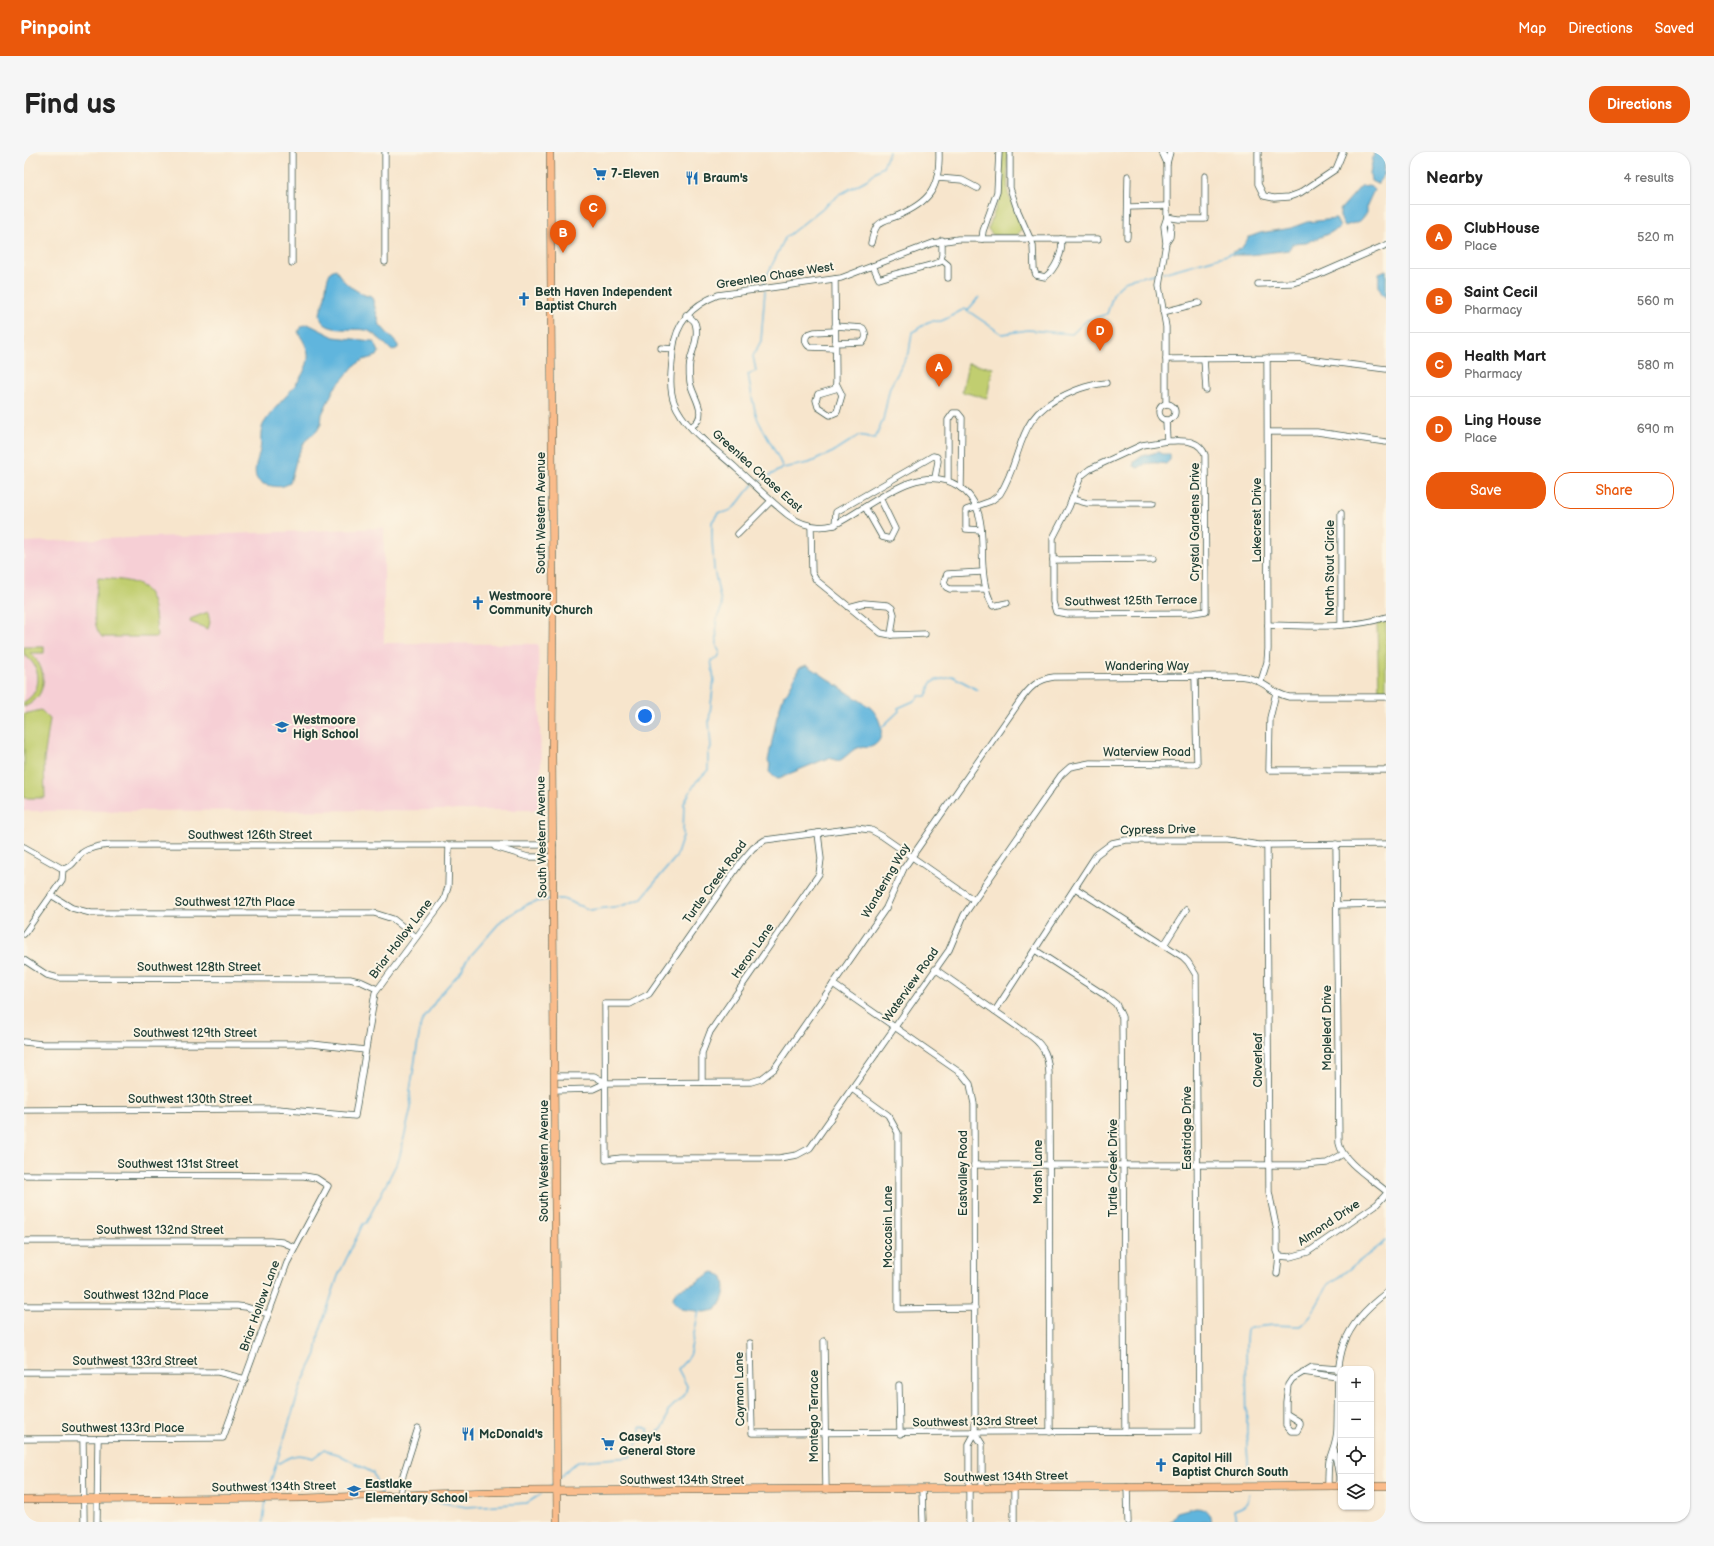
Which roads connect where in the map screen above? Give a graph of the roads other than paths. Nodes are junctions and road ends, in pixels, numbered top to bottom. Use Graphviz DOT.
graph roads {
  1 [pos="292,152"];
  2 [pos="385,152"];
  3 [pos="550,152"];
  4 [pos="939,152"];
  5 [pos="999,152"];
  6 [pos="1010,152"];
  7 [pos="1162,152"];
  8 [pos="1170,152"];
  9 [pos="1258,152"];
  10 [pos="1339,152"];
  11 [pos="1343,152"];
  12 [pos="1341,160"];
  13 [pos="1167,162"];
  14 [pos="1128,176"];
  15 [pos="1205,176"];
  16 [pos="938,178"];
  17 [pos="977,188"];
  18 [pos="1167,206"];
  19 [pos="1128,207"];
  20 [pos="1167,217"];
  21 [pos="1127,237"];
  22 [pos="982,239"];
  23 [pos="1061,239"];
  24 [pos="1098,239"];
  25 [pos="942,240"];
  26 [pos="1031,240"];
  27 [pos="871,243"];
  28 [pos="1386,245"];
  29 [pos="942,260"];
  30 [pos="385,262"];
  31 [pos="292,263"];
  32 [pos="873,266"];
  33 [pos="948,278"];
  34 [pos="835,279"];
  35 [pos="1258,284"];
  36 [pos="1199,303"];
  37 [pos="1163,312"];
  38 [pos="686,315"];
  39 [pos="835,329"];
  40 [pos="675,338"];
  41 [pos="835,345"];
  42 [pos="661,348"];
  43 [pos="673,349"];
  44 [pos="1204,358"];
  45 [pos="1267,358"];
  46 [pos="1166,359"];
  47 [pos="1386,369"];
  48 [pos="836,383"];
  49 [pos="1106,383"];
  50 [pos="1206,390"];
  51 [pos="1166,404"];
  52 [pos="1166,420"];
  53 [pos="692,426"];
  54 [pos="1268,432"];
  55 [pos="1166,441"];
  56 [pos="1386,442"];
  57 [pos="935,478"];
  58 [pos="948,480"];
  59 [pos="961,488"];
  60 [pos="880,498"];
  61 [pos="1072,499"];
  62 [pos="771,501"];
  63 [pos="1153,503"];
  64 [pos="976,506"];
  65 [pos="865,507"];
  66 [pos="1341,513"];
  67 [pos="835,525"];
  68 [pos="811,526"];
  69 [pos="981,530"];
  70 [pos="738,534"];
  71 [pos="1153,559"];
  72 [pos="1053,560"];
  73 [pos="982,572"];
  74 [pos="985,589"];
  75 [pos="1007,603"];
  76 [pos="849,607"];
  77 [pos="1206,610"];
  78 [pos="1056,612"];
  79 [pos="1386,617"];
  80 [pos="1341,624"];
  81 [pos="1268,625"];
  82 [pos="925,634"];
  83 [pos="891,635"];
  84 [pos="1195,677"];
  85 [pos="1261,681"];
  86 [pos="1276,693"];
  87 [pos="1386,697"];
  88 [pos="1386,770"];
  89 [pos="818,832"];
  90 [pos="1336,844"];
  91 [pos="1386,844"];
  92 [pos="553,845"];
  93 [pos="1267,845"];
  94 [pos="449,846"];
  95 [pos="491,846"];
  96 [pos="24,847"];
  97 [pos="553,857"];
  98 [pos="912,857"];
  99 [pos="63,869"];
  100 [pos="1075,888"];
  101 [pos="51,895"];
  102 [pos="974,900"];
  103 [pos="1337,904"];
  104 [pos="1386,904"];
  105 [pos="1186,910"];
  106 [pos="24,934"];
  107 [pos="416,937"];
  108 [pos="1164,945"];
  109 [pos="1035,950"];
  110 [pos="24,960"];
  111 [pos="935,969"];
  112 [pos="833,984"];
  113 [pos="377,989"];
  114 [pos="995,1011"];
  115 [pos="895,1028"];
  116 [pos="24,1042"];
  117 [pos="365,1050"];
  118 [pos="555,1076"];
  119 [pos="702,1082"];
  120 [pos="606,1083"];
  121 [pos="852,1089"];
  122 [pos="555,1090"];
  123 [pos="24,1110"];
  124 [pos="355,1116"];
  125 [pos="1343,1154"];
  126 [pos="974,1165"];
  127 [pos="1124,1165"];
  128 [pos="1198,1165"];
  129 [pos="1269,1165"];
  130 [pos="1050,1166"];
  131 [pos="24,1175"];
  132 [pos="328,1186"];
  133 [pos="1386,1191"];
  134 [pos="1386,1194"];
  135 [pos="24,1241"];
  136 [pos="294,1247"];
  137 [pos="1279,1256"];
  138 [pos="1277,1274"];
  139 [pos="1386,1293"];
  140 [pos="24,1306"];
  141 [pos="975,1308"];
  142 [pos="268,1314"];
  143 [pos="824,1341"];
  144 [pos="750,1343"];
  145 [pos="1339,1366"];
  146 [pos="1338,1369"];
  147 [pos="24,1372"];
  148 [pos="1303,1372"];
  149 [pos="1337,1377"];
  150 [pos="244,1379"];
  151 [pos="899,1385"];
  152 [pos="1287,1414"];
  153 [pos="418,1428"];
  154 [pos="1125,1431"];
  155 [pos="1199,1431"];
  156 [pos="1050,1432"];
  157 [pos="752,1433"];
  158 [pos="975,1433"];
  159 [pos="825,1434"];
  160 [pos="900,1434"];
  161 [pos="223,1438"];
  162 [pos="24,1439"];
  163 [pos="83,1439"];
  164 [pos="98,1439"];
  165 [pos="1334,1448"];
  166 [pos="1339,1474"];
  167 [pos="1328,1486"];
  168 [pos="1338,1486"];
  169 [pos="1374,1486"];
  170 [pos="1386,1486"];
  171 [pos="1127,1487"];
  172 [pos="1014,1488"];
  173 [pos="922,1489"];
  174 [pos="969,1489"];
  175 [pos="982,1489"];
  176 [pos="826,1490"];
  177 [pos="558,1491"];
  178 [pos="400,1496"];
  179 [pos="24,1500"];
  180 [pos="84,1500"];
  181 [pos="97,1500"];
  182 [pos="84,1522"];
  183 [pos="97,1522"];
  184 [pos="557,1522"];
  185 [pos="923,1522"];
  186 [pos="969,1522"];
  187 [pos="1014,1522"];
  188 [pos="1128,1522"];
  1 -- 31 [label="street"];
  2 -- 30 [label="street"];
  3 -- 92 [label="main road, South Western Avenue"];
  4 -- 16 [label="street"];
  5 -- 22 [label="street"];
  6 -- 26 [label="street"];
  7 -- 13 [label="street"];
  8 -- 13 [label="street"];
  9 -- 12 [label="street"];
  10 -- 12 [label="street"];
  11 -- 12 [label="street"];
  13 -- 18 [label="street"];
  14 -- 19 [label="street"];
  15 -- 20 [label="street"];
  16 -- 17 [label="street"];
  16 -- 27 [label="street"];
  18 -- 19 [label="street"];
  18 -- 20 [label="street"];
  19 -- 21 [label="street"];
  20 -- 37 [label="street"];
  22 -- 25 [label="street, Greenlea Chase West"];
  22 -- 26 [label="street, Greenlea Chase West"];
  23 -- 24 [label="street, Greenlea Chase West"];
  23 -- 26 [label="street, Greenlea Chase West"];
  23 -- 26 [label="street"];
  25 -- 29 [label="street"];
  25 -- 32 [label="street, Greenlea Chase West"];
  28 -- 35 [label="street"];
  29 -- 32 [label="street"];
  29 -- 33 [label="street"];
  32 -- 34 [label="street, Greenlea Chase West"];
  34 -- 38 [label="street, Greenlea Chase West"];
  34 -- 39 [label="street"];
  36 -- 37 [label="street"];
  37 -- 46 [label="street"];
  38 -- 40 [label="street, Greenlea Chase West"];
  38 -- 53 [label="street"];
  39 -- 41 [label="street"];
  39 -- 41 [label="street"];
  39 -- 41 [label="street"];
  40 -- 43 [label="street, Greenlea Chase East"];
  41 -- 48 [label="street"];
  42 -- 43 [label="street"];
  43 -- 53 [label="street, Greenlea Chase East"];
  44 -- 45 [label="street"];
  44 -- 46 [label="street"];
  44 -- 50 [label="street"];
  45 -- 47 [label="street"];
  45 -- 54 [label="street, Lakecrest Drive"];
  46 -- 51 [label="street"];
  48 -- 48 [label="street"];
  49 -- 64 [label="street"];
  51 -- 52 [label="street"];
  51 -- 52 [label="street"];
  52 -- 55 [label="street"];
  53 -- 62 [label="street, Greenlea Chase East"];
  54 -- 56 [label="street"];
  54 -- 81 [label="street, Lakecrest Drive"];
  55 -- 61 [label="street, Crystal Gardens Drive"];
  55 -- 77 [label="street, Crystal Gardens Drive"];
  57 -- 58 [label="street, Greenlea Chase East"];
  57 -- 60 [label="street, Greenlea Chase East"];
  57 -- 67 [label="street"];
  58 -- 59 [label="street, Greenlea Chase East"];
  58 -- 59 [label="street"];
  59 -- 64 [label="street, Greenlea Chase East"];
  60 -- 65 [label="street, Greenlea Chase East"];
  60 -- 65 [label="street"];
  61 -- 63 [label="street"];
  61 -- 72 [label="street, Crystal Gardens Drive"];
  62 -- 68 [label="street, Greenlea Chase East"];
  62 -- 70 [label="street"];
  64 -- 69 [label="street, Greenlea Chase East"];
  64 -- 69 [label="street"];
  65 -- 67 [label="street, Greenlea Chase East"];
  66 -- 80 [label="street, North Stout Circle"];
  67 -- 68 [label="street, Greenlea Chase East"];
  68 -- 76 [label="street"];
  69 -- 73 [label="street, Greenlea Chase East"];
  71 -- 72 [label="street"];
  72 -- 78 [label="street, Crystal Gardens Drive"];
  73 -- 74 [label="street, Greenlea Chase East"];
  73 -- 74 [label="street"];
  74 -- 75 [label="street, Greenlea Chase East"];
  76 -- 83 [label="street"];
  76 -- 83 [label="street"];
  77 -- 78 [label="street, Southwest 125th Terrace"];
  79 -- 80 [label="street"];
  80 -- 81 [label="street"];
  81 -- 85 [label="street, Lakecrest Drive"];
  82 -- 83 [label="street"];
  84 -- 85 [label="street, Wandering Way"];
  84 -- 98 [label="street, Wandering Way"];
  84 -- 102 [label="street, Waterview Road"];
  85 -- 86 [label="street"];
  86 -- 87 [label="street"];
  86 -- 88 [label="street"];
  89 -- 98 [label="street, Turtle Creek Road"];
  89 -- 119 [label="street, Heron Lane"];
  89 -- 120 [label="street, Turtle Creek Road"];
  90 -- 91 [label="street, Cypress Drive"];
  90 -- 93 [label="street, Cypress Drive"];
  90 -- 103 [label="street, Mapleleaf Drive"];
  92 -- 95 [label="street, Southwest 126th Street"];
  92 -- 97 [label="main road, South Western Avenue"];
  93 -- 100 [label="street, Cypress Drive"];
  93 -- 129 [label="street, Cloverleaf"];
  94 -- 95 [label="street, Southwest 126th Street"];
  94 -- 99 [label="street, Southwest 126th Street"];
  94 -- 107 [label="street, Briar Hollow Lane"];
  95 -- 97 [label="street, Southwest 126th Street"];
  96 -- 99 [label="street"];
  97 -- 118 [label="main road, South Western Avenue"];
  98 -- 102 [label="street, Turtle Creek Road"];
  98 -- 112 [label="street, Wandering Way"];
  99 -- 101 [label="street"];
  100 -- 108 [label="street, Eastridge Drive"];
  100 -- 109 [label="street, Cypress Drive"];
  101 -- 106 [label="street"];
  101 -- 107 [label="street, Southwest 127th Place"];
  102 -- 111 [label="street, Waterview Road"];
  103 -- 104 [label="street"];
  103 -- 125 [label="street, Mapleleaf Drive"];
  105 -- 108 [label="street"];
  107 -- 113 [label="street, Briar Hollow Lane"];
  108 -- 128 [label="street, Eastridge Drive"];
  109 -- 114 [label="street, Cypress Drive"];
  109 -- 127 [label="street, Turtle Creek Drive"];
  110 -- 113 [label="street, Southwest 128th Street"];
  111 -- 114 [label="street, Marsh Lane"];
  111 -- 115 [label="street, Waterview Road"];
  112 -- 115 [label="street, Eastvalley Road"];
  112 -- 119 [label="street, Wandering Way"];
  113 -- 117 [label="street, Briar Hollow Lane"];
  114 -- 130 [label="street, Marsh Lane"];
  115 -- 121 [label="street, Waterview Road"];
  115 -- 126 [label="street, Eastvalley Road"];
  116 -- 117 [label="street, Southwest 129th Street"];
  117 -- 124 [label="street, Briar Hollow Lane"];
  118 -- 120 [label="street, Wandering Way"];
  118 -- 122 [label="main road, South Western Avenue"];
  119 -- 120 [label="street, Wandering Way"];
  120 -- 121 [label="street, Waterview Road"];
  120 -- 122 [label="street, Wandering Way"];
  121 -- 141 [label="street, Moccasin Lane"];
  122 -- 177 [label="main road, South Western Avenue"];
  123 -- 124 [label="street, Southwest 130th Street"];
  125 -- 129 [label="street"];
  125 -- 133 [label="street"];
  126 -- 130 [label="street"];
  126 -- 141 [label="street, Eastvalley Road"];
  127 -- 128 [label="street"];
  127 -- 130 [label="street"];
  127 -- 154 [label="street, Turtle Creek Drive"];
  128 -- 129 [label="street"];
  128 -- 155 [label="street, Eastridge Drive"];
  129 -- 137 [label="street, Cloverleaf"];
  130 -- 156 [label="street, Marsh Lane"];
  131 -- 132 [label="street, Southwest 131st Street"];
  132 -- 136 [label="street, Briar Hollow Lane"];
  134 -- 137 [label="street, Almond Drive"];
  135 -- 136 [label="street, Southwest 132nd Street"];
  136 -- 142 [label="street, Briar Hollow Lane"];
  137 -- 138 [label="street, Cloverleaf"];
  139 -- 145 [label="street"];
  140 -- 142 [label="street, Southwest 132nd Place"];
  141 -- 158 [label="street, Eastvalley Road"];
  142 -- 150 [label="street, Briar Hollow Lane"];
  143 -- 159 [label="street, Montego Terrace"];
  144 -- 157 [label="street, Cayman Lane"];
  146 -- 148 [label="street"];
  146 -- 149 [label="street"];
  147 -- 150 [label="street, Southwest 133rd Street"];
  148 -- 149 [label="street"];
  148 -- 152 [label="street"];
  149 -- 165 [label="street"];
  150 -- 161 [label="street, Briar Hollow Lane"];
  151 -- 160 [label="street"];
  153 -- 178 [label="street"];
  154 -- 155 [label="street, Southwest 133rd Street"];
  154 -- 156 [label="street, Southwest 133rd Street"];
  156 -- 158 [label="street, Southwest 133rd Street"];
  157 -- 159 [label="street, Southwest 133rd Street"];
  158 -- 160 [label="street, Southwest 133rd Street"];
  158 -- 174 [label="street, Eastvalley Road"];
  158 -- 175 [label="street, Eastvalley Road"];
  159 -- 160 [label="street, Southwest 133rd Street"];
  159 -- 176 [label="street, Montego Terrace"];
  161 -- 164 [label="street, Southwest 133rd Place"];
  162 -- 163 [label="street, Southwest 133rd Place"];
  163 -- 164 [label="street, Southwest 133rd Place"];
  163 -- 180 [label="street"];
  164 -- 181 [label="street"];
  165 -- 166 [label="street"];
  165 -- 167 [label="street"];
  167 -- 168 [label="main road, Southwest 134th Street"];
  167 -- 171 [label="main road, Southwest 134th Street"];
  169 -- 170 [label="main road"];
  171 -- 172 [label="main road, Southwest 134th Street"];
  171 -- 188 [label="street"];
  172 -- 175 [label="main road, Southwest 134th Street"];
  172 -- 187 [label="street"];
  173 -- 174 [label="main road, Southwest 134th Street"];
  173 -- 176 [label="main road, Southwest 134th Street"];
  173 -- 185 [label="street"];
  174 -- 175 [label="main road, Southwest 134th Street"];
  174 -- 186 [label="street, Eastvalley Road"];
  176 -- 177 [label="main road, Southwest 134th Street"];
  177 -- 178 [label="main road, Southwest 134th Street"];
  177 -- 184 [label="main road, South Western Avenue"];
  178 -- 181 [label="main road, Southwest 134th Street"];
  179 -- 180 [label="main road, Southwest 134th Street"];
  180 -- 181 [label="main road, Southwest 134th Street"];
  180 -- 182 [label="street"];
  181 -- 183 [label="street"];
}
